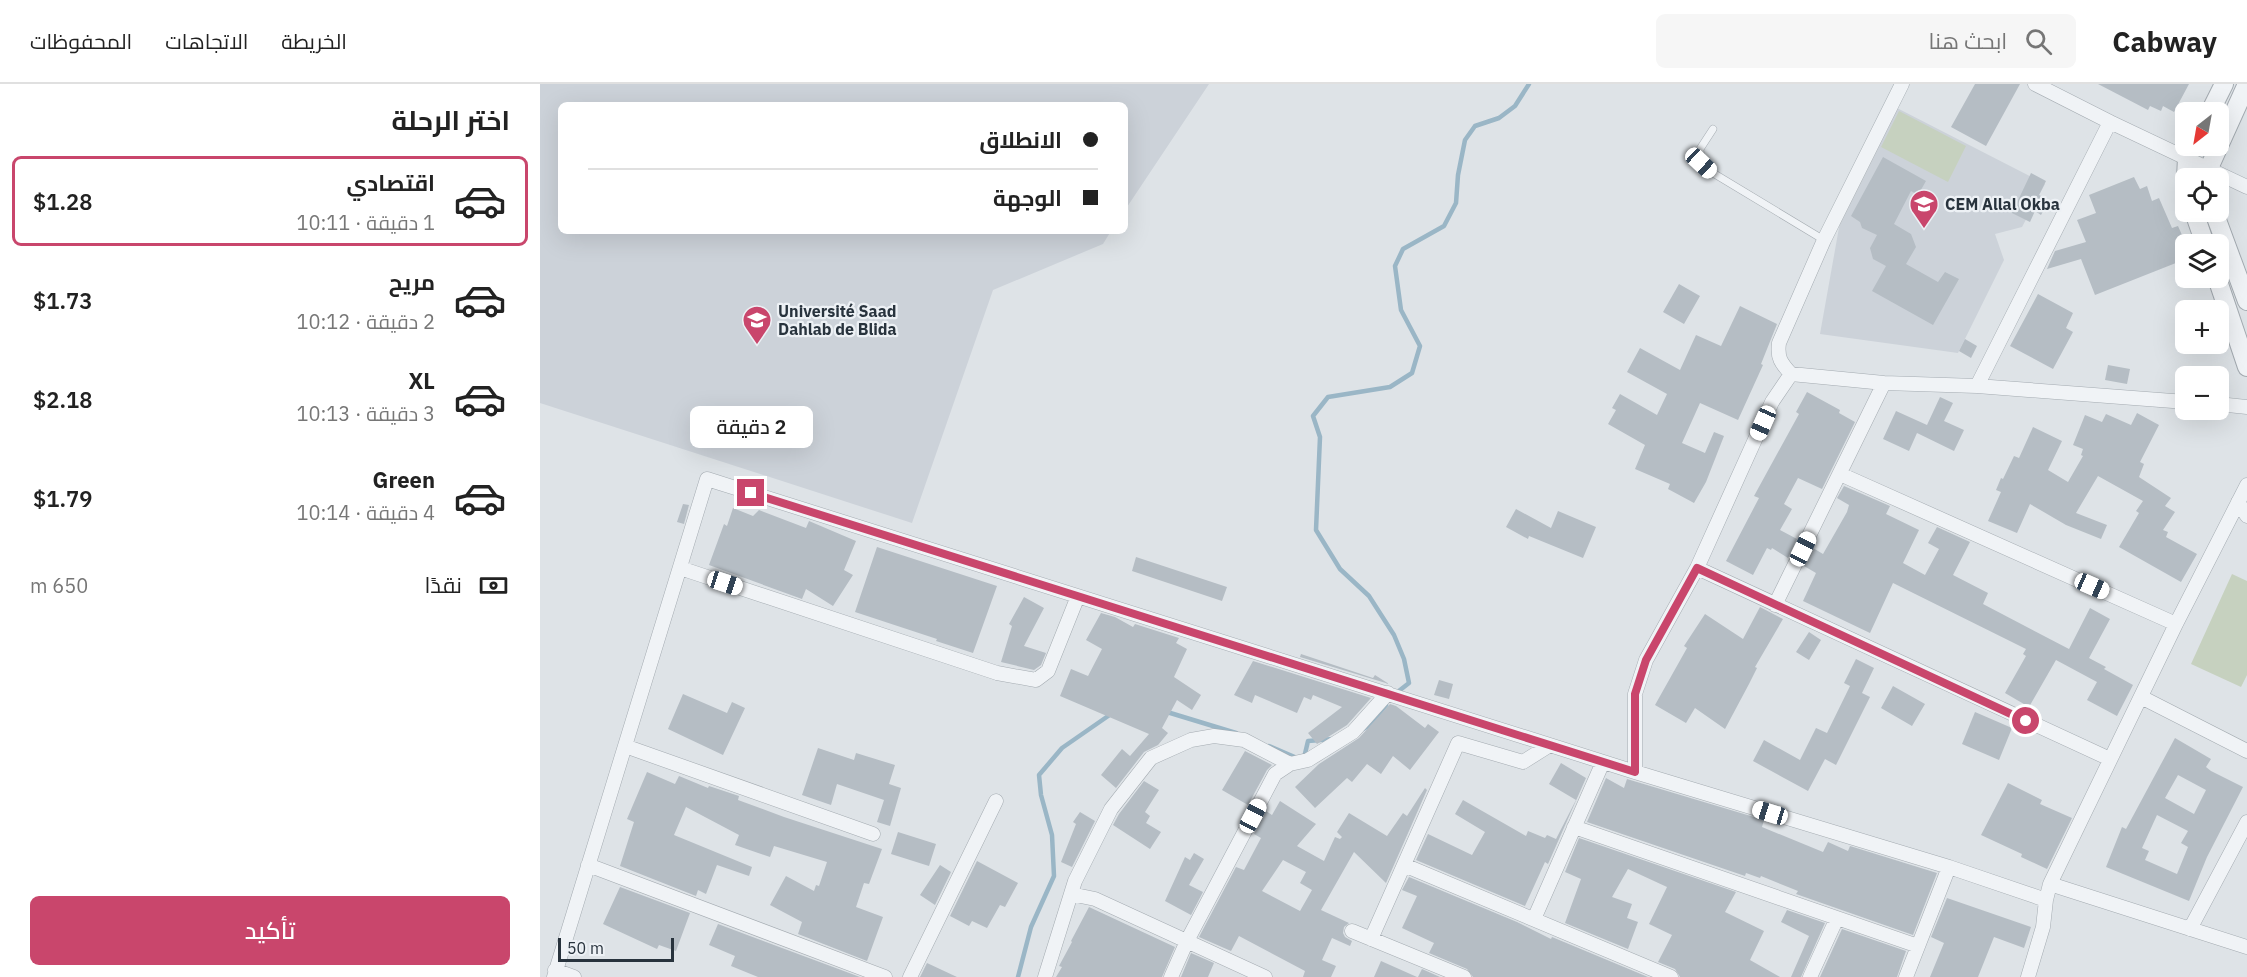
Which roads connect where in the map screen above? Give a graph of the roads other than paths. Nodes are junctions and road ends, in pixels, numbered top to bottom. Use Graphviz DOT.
graph roads {
  1 [pos="1902,84"];
  2 [pos="2035,84"];
  3 [pos="2224,84"];
  4 [pos="2247,84"];
  5 [pos="2215,102"];
  6 [pos="2110,122"];
  7 [pos="1713,129"];
  8 [pos="2175,146"];
  9 [pos="2193,156"];
  10 [pos="2204,168"];
  11 [pos="2210,168"];
  12 [pos="2229,181"];
  13 [pos="2247,187"];
  14 [pos="2218,222"];
  15 [pos="1824,240"];
  16 [pos="2220,288"];
  17 [pos="2247,301"];
  18 [pos="2247,367"];
  19 [pos="1791,374"];
  20 [pos="1884,383"];
  21 [pos="1977,386"];
  22 [pos="2175,401"];
  23 [pos="2229,405"];
  24 [pos="2247,406"];
  25 [pos="1840,474"];
  26 [pos="2247,485"];
  27 [pos="2238,502"];
  28 [pos="2247,516"];
  29 [pos="680,568"];
  30 [pos="1697,568"];
  31 [pos="1078,596"];
  32 [pos="1775,606"];
  33 [pos="2176,624"];
  34 [pos="1388,693"];
  35 [pos="2141,697"];
  36 [pos="1551,745"];
  37 [pos="625,746"];
  38 [pos="2247,751"];
  39 [pos="2110,759"];
  40 [pos="1603,762"];
  41 [pos="1290,764"];
  42 [pos="1635,772"];
  43 [pos="996,801"];
  44 [pos="2247,822"];
  45 [pos="1574,827"];
  46 [pos="873,834"];
  47 [pos="588,865"];
  48 [pos="1404,865"];
  49 [pos="1949,867"];
  50 [pos="2050,884"];
  51 [pos="1071,894"];
  52 [pos="2046,900"];
  53 [pos="1837,918"];
  54 [pos="1534,919"];
  55 [pos="2190,929"];
  56 [pos="1352,931"];
  57 [pos="1371,939"];
  58 [pos="1187,942"];
  59 [pos="1918,946"];
  60 [pos="2247,947"];
  61 [pos="850,964"];
  62 [pos="555,974"];
  63 [pos="574,977"];
  64 [pos="843,977"];
  65 [pos="885,977"];
  66 [pos="910,977"];
  67 [pos="1045,977"];
  68 [pos="1171,977"];
  69 [pos="1265,977"];
  70 [pos="1464,977"];
  71 [pos="1671,977"];
  72 [pos="1810,977"];
  73 [pos="1906,977"];
  74 [pos="2028,977"];
  1 -- 15 [label="street"];
  2 -- 6 [label="street"];
  3 -- 5 [label="street"];
  4 -- 11 [label="street"];
  6 -- 8 [label="street"];
  6 -- 21 [label="street"];
  7 -- 15 [label="lane"];
  9 -- 10 [label="street"];
  12 -- 13 [label="street"];
  14 -- 17 [label="street"];
  15 -- 19 [label="street"];
  16 -- 18 [label="street"];
  19 -- 20 [label="street"];
  19 -- 30 [label="street"];
  20 -- 21 [label="street"];
  20 -- 25 [label="street"];
  21 -- 22 [label="street"];
  23 -- 24 [label="street"];
  25 -- 32 [label="street"];
  25 -- 33 [label="street"];
  26 -- 27 [label="street"];
  27 -- 28 [label="street"];
  27 -- 33 [label="street"];
  29 -- 31 [label="street"];
  29 -- 31 [label="street"];
  29 -- 37 [label="street"];
  30 -- 32 [label="street"];
  30 -- 42 [label="street"];
  31 -- 34 [label="street"];
  32 -- 39 [label="street"];
  33 -- 35 [label="street"];
  34 -- 36 [label="street"];
  34 -- 41 [label="street"];
  35 -- 38 [label="street"];
  35 -- 39 [label="street"];
  36 -- 40 [label="street"];
  36 -- 48 [label="street"];
  37 -- 46 [label="street"];
  37 -- 47 [label="street"];
  39 -- 50 [label="street"];
  40 -- 42 [label="street"];
  40 -- 45 [label="street"];
  41 -- 51 [label="street"];
  41 -- 58 [label="street"];
  42 -- 49 [label="street"];
  43 -- 66 [label="street"];
  44 -- 55 [label="street"];
  45 -- 53 [label="street"];
  45 -- 54 [label="street"];
  47 -- 61 [label="street"];
  47 -- 62 [label="street"];
  48 -- 54 [label="street"];
  48 -- 57 [label="street"];
  49 -- 52 [label="street"];
  49 -- 59 [label="street"];
  50 -- 52 [label="street"];
  50 -- 55 [label="street"];
  51 -- 58 [label="street"];
  51 -- 67 [label="street"];
  52 -- 74 [label="street"];
  53 -- 59 [label="street"];
  53 -- 72 [label="street"];
  54 -- 71 [label="street"];
  55 -- 60 [label="street"];
  56 -- 57 [label="street"];
  57 -- 70 [label="street"];
  58 -- 68 [label="street"];
  58 -- 69 [label="street"];
  59 -- 73 [label="street"];
  61 -- 64 [label="street"];
  61 -- 65 [label="street"];
  62 -- 63 [label="street"];
}
